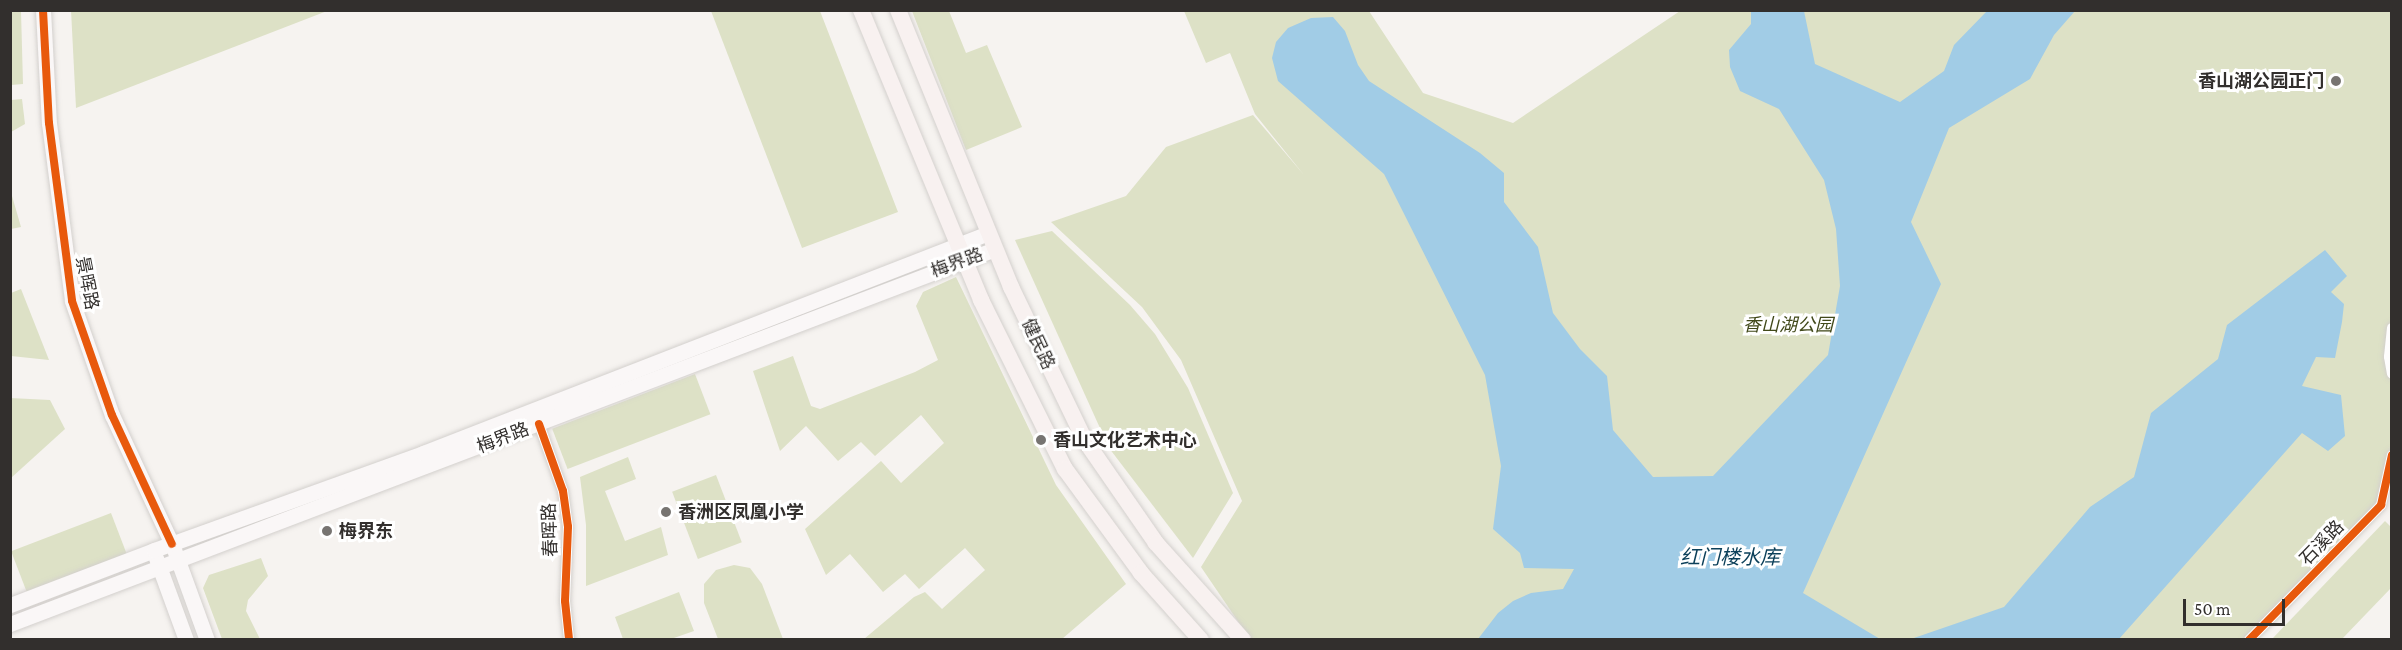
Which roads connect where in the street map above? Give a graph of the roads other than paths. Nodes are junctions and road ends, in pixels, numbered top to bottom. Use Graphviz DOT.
graph roads {
  1 [pos="43,10"];
  2 [pos="861,10"];
  3 [pos="897,10"];
  4 [pos="988,233"];
  5 [pos="995,249"];
  6 [pos="961,252"];
  7 [pos="2391,328"];
  8 [pos="2391,374"];
  9 [pos="539,424"];
  10 [pos="2391,455"];
  11 [pos="2381,505"];
  12 [pos="2391,510"];
  13 [pos="172,544"];
  14 [pos="154,550"];
  15 [pos="178,560"];
  16 [pos="160,566"];
  17 [pos="10,605"];
  18 [pos="10,624"];
  19 [pos="186,639"];
  20 [pos="207,639"];
  21 [pos="569,639"];
  22 [pos="1201,639"];
  23 [pos="1243,639"];
  24 [pos="2249,639"];
  1 -- 13 [label="main road, 景晖路"];
  2 -- 6 [label="main road, 健民路"];
  3 -- 4 [label="main road, 健民路"];
  4 -- 5 [label="main road, 健民路"];
  4 -- 6 [label="main road"];
  5 -- 6 [label="main road, 梅界路"];
  5 -- 23 [label="main road, 健民路"];
  6 -- 9 [label="main road, 梅界路"];
  6 -- 13 [label="main road"];
  6 -- 22 [label="main road, 健民路"];
  7 -- 8 [label="street"];
  9 -- 15 [label="main road, 梅界路"];
  9 -- 21 [label="street, 春晖路"];
  10 -- 11 [label="street"];
  11 -- 12 [label="street"];
  11 -- 24 [label="street, 石溪路"];
  13 -- 14 [label="main road"];
  13 -- 15 [label="main road, 景晖路"];
  14 -- 16 [label="main road"];
  14 -- 17 [label="main road"];
  15 -- 16 [label="main road, 梅界路"];
  15 -- 20 [label="main road, 景晖路"];
  16 -- 18 [label="main road, 梅界路"];
  16 -- 19 [label="main road"];
}
